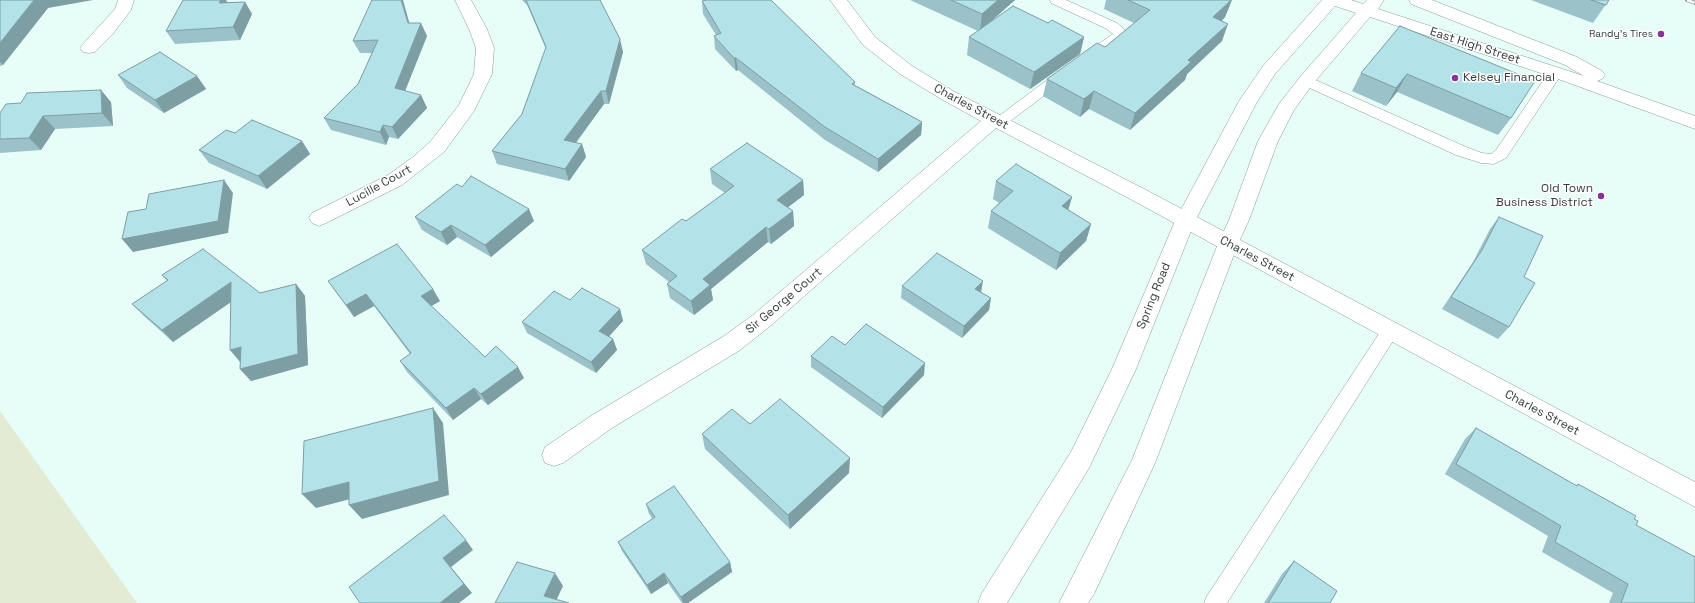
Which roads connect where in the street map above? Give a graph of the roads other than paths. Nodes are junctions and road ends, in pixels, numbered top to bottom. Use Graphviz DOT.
graph roads {
  1 [pos="126,0"];
  2 [pos="463,0"];
  3 [pos="838,0"];
  4 [pos="1056,0"];
  5 [pos="1331,0"];
  6 [pos="1334,0"];
  7 [pos="1417,0"];
  8 [pos="1372,5"];
  9 [pos="89,48"];
  10 [pos="1556,72"];
  11 [pos="1306,81"];
  12 [pos="1658,108"];
  13 [pos="998,121"];
  14 [pos="1695,123"];
  15 [pos="319,218"];
  16 [pos="1185,221"];
  17 [pos="1228,244"];
  18 [pos="1390,331"];
  19 [pos="554,455"];
  20 [pos="1695,496"];
  21 [pos="992,603"];
  22 [pos="1073,603"];
  23 [pos="1215,603"];
  1 -- 9 [label="street"];
  2 -- 15 [label="street, Lucille Court"];
  3 -- 13 [label="street, Charles Street"];
  4 -- 13 [label="lane"];
  5 -- 16 [label="street, Spring Road"];
  6 -- 8 [label="street, East High Street"];
  7 -- 12 [label="street"];
  8 -- 10 [label="street, East High Street"];
  8 -- 11 [label="street"];
  10 -- 11 [label="lane"];
  10 -- 12 [label="street, East High Street"];
  11 -- 17 [label="street"];
  12 -- 14 [label="street, East High Street"];
  13 -- 16 [label="street, Charles Street"];
  13 -- 19 [label="street, Sir George Court"];
  16 -- 17 [label="street, Charles Street"];
  16 -- 21 [label="street, Spring Road"];
  17 -- 18 [label="street, Charles Street"];
  17 -- 22 [label="street"];
  18 -- 20 [label="street, Charles Street"];
  18 -- 23 [label="lane"];
}
